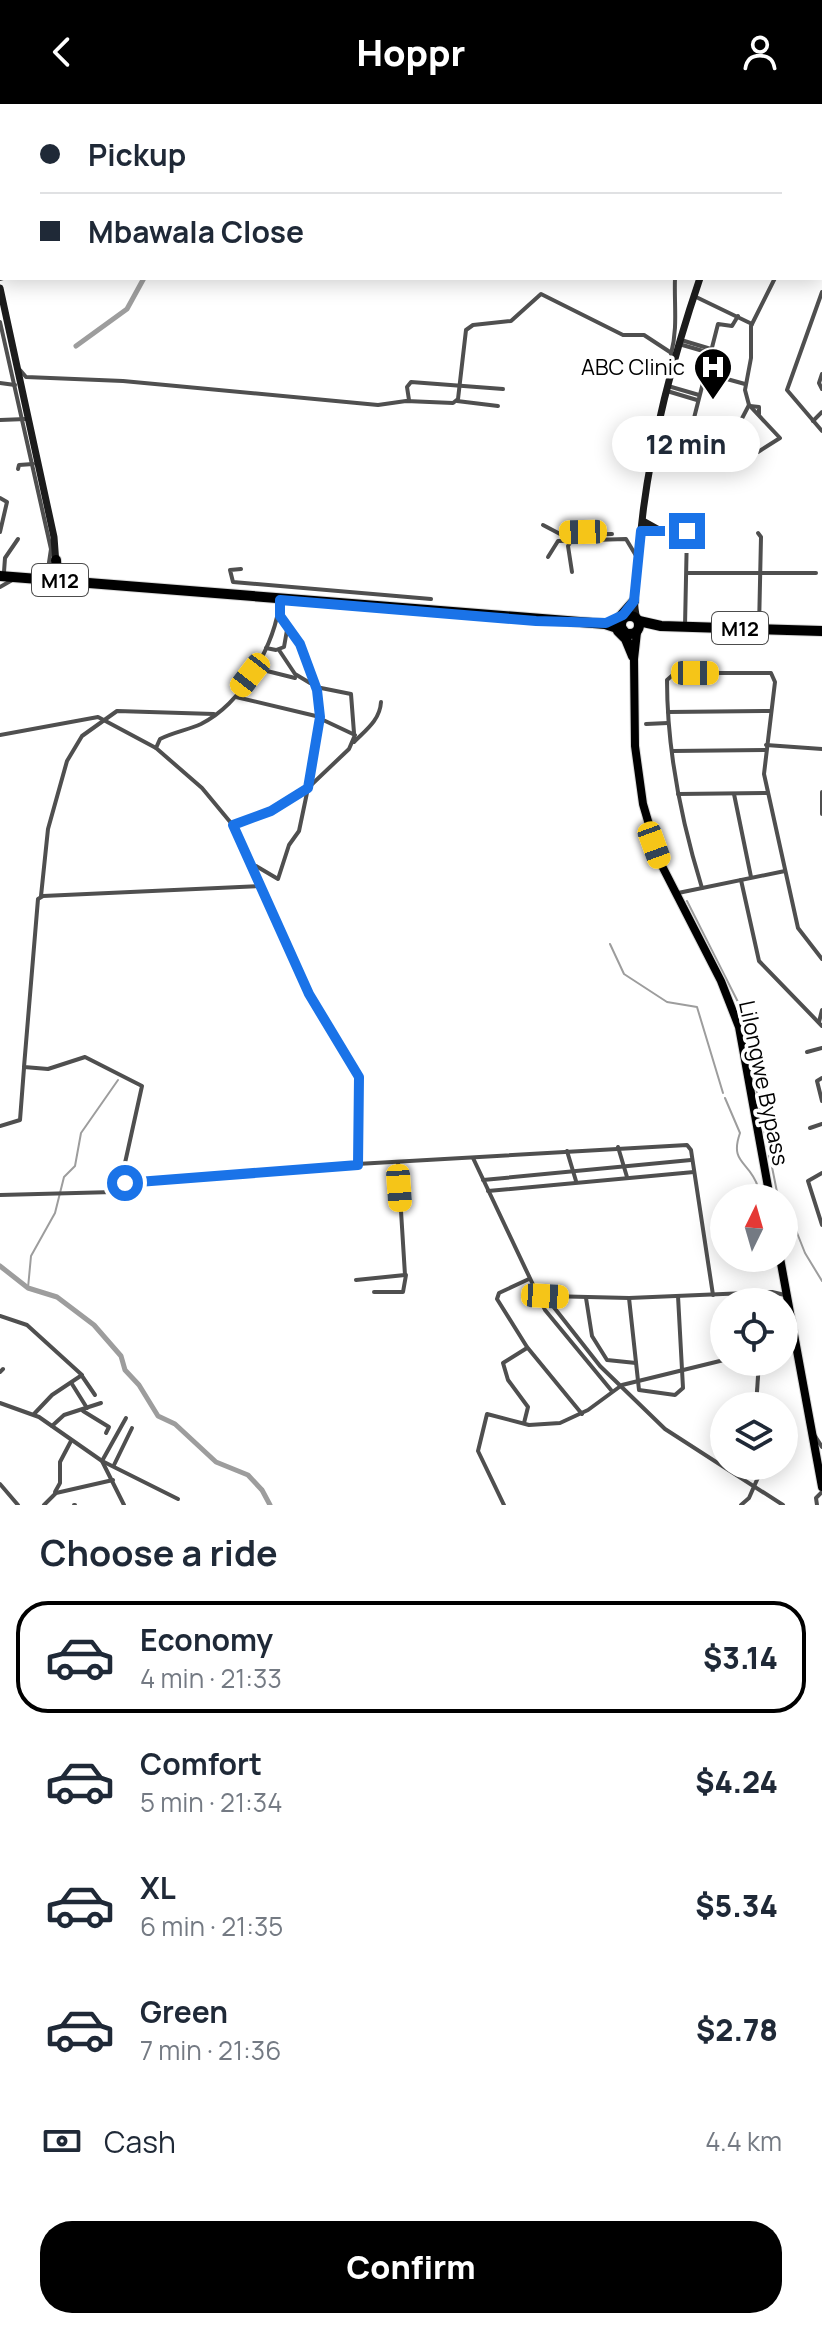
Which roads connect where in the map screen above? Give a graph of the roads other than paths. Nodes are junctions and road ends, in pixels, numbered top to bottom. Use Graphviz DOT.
graph roads {
  1 [pos="675,280"];
  2 [pos="699,280"];
  3 [pos="774,280"];
  4 [pos="0,288"];
  5 [pos="822,293"];
  6 [pos="694,296"];
  7 [pos="738,316"];
  8 [pos="0,322"];
  9 [pos="752,324"];
  10 [pos="5,339"];
  11 [pos="680,342"];
  12 [pos="711,351"];
  13 [pos="673,356"];
  14 [pos="705,373"];
  15 [pos="822,374"];
  16 [pos="20,381"];
  17 [pos="0,383"];
  18 [pos="745,384"];
  19 [pos="460,385"];
  20 [pos="503,389"];
  21 [pos="668,389"];
  22 [pos="822,389"];
  23 [pos="698,398"];
  24 [pos="410,401"];
  25 [pos="457,401"];
  26 [pos="750,405"];
  27 [pos="498,406"];
  28 [pos="822,412"];
  29 [pos="26,419"];
  30 [pos="0,420"];
  31 [pos="813,421"];
  32 [pos="738,427"];
  33 [pos="822,431"];
  34 [pos="33,464"];
  35 [pos="18,469"];
  36 [pos="0,498"];
  37 [pos="643,521"];
  38 [pos="543,525"];
  39 [pos="651,531"];
  40 [pos="661,531"];
  41 [pos="0,532"];
  42 [pos="758,533"];
  43 [pos="612,534"];
  44 [pos="640,535"];
  45 [pos="565,536"];
  46 [pos="18,539"];
  47 [pos="548,557"];
  48 [pos="638,559"];
  49 [pos="56,560"];
  50 [pos="241,569"];
  51 [pos="572,572"];
  52 [pos="687,573"];
  53 [pos="761,573"];
  54 [pos="816,573"];
  55 [pos="1,575"];
  56 [pos="14,578"];
  57 [pos="55,578"];
  58 [pos="73,582"];
  59 [pos="121,586"];
  60 [pos="0,587"];
  61 [pos="431,599"];
  62 [pos="635,600"];
  63 [pos="279,605"];
  64 [pos="603,624"];
  65 [pos="631,625"];
  66 [pos="657,626"];
  67 [pos="685,626"];
  68 [pos="287,628"];
  69 [pos="759,629"];
  70 [pos="822,631"];
  71 [pos="266,648"];
  72 [pos="279,650"];
  73 [pos="634,654"];
  74 [pos="255,668"];
  75 [pos="301,679"];
  76 [pos="314,686"];
  77 [pos="239,690"];
  78 [pos="233,698"];
  79 [pos="244,698"];
  80 [pos="381,702"];
  81 [pos="771,711"];
  82 [pos="668,712"];
  83 [pos="217,714"];
  84 [pos="320,717"];
  85 [pos="102,718"];
  86 [pos="668,723"];
  87 [pos="646,724"];
  88 [pos="354,733"];
  89 [pos="0,735"];
  90 [pos="353,744"];
  91 [pos="156,748"];
  92 [pos="766,748"];
  93 [pos="822,749"];
  94 [pos="670,751"];
  95 [pos="308,788"];
  96 [pos="822,792"];
  97 [pos="767,793"];
  98 [pos="677,794"];
  99 [pos="734,794"];
  100 [pos="822,814"];
  101 [pos="233,825"];
  102 [pos="252,861"];
  103 [pos="785,871"];
  104 [pos="751,878"];
  105 [pos="741,880"];
  106 [pos="262,886"];
  107 [pos="702,888"];
  108 [pos="675,894"];
  109 [pos="41,896"];
  110 [pos="822,959"];
  111 [pos="822,1010"];
  112 [pos="821,1025"];
  113 [pos="822,1048"];
  114 [pos="807,1052"];
  115 [pos="24,1067"];
  116 [pos="822,1078"];
  117 [pos="822,1101"];
  118 [pos="822,1124"];
  119 [pos="0,1126"];
  120 [pos="810,1128"];
  121 [pos="618,1147"];
  122 [pos="567,1151"];
  123 [pos="473,1158"];
  124 [pos="692,1161"];
  125 [pos="398,1163"];
  126 [pos="358,1165"];
  127 [pos="623,1165"];
  128 [pos="572,1170"];
  129 [pos="694,1172"];
  130 [pos="822,1173"];
  131 [pos="627,1177"];
  132 [pos="483,1180"];
  133 [pos="576,1181"];
  134 [pos="125,1183"];
  135 [pos="767,1184"];
  136 [pos="488,1191"];
  137 [pos="0,1195"];
  138 [pos="819,1203"];
  139 [pos="822,1225"];
  140 [pos="406,1273"];
  141 [pos="529,1279"];
  142 [pos="356,1280"];
  143 [pos="712,1288"];
  144 [pos="374,1292"];
  145 [pos="710,1295"];
  146 [pos="538,1296"];
  147 [pos="545,1296"];
  148 [pos="678,1296"];
  149 [pos="586,1298"];
  150 [pos="629,1298"];
  151 [pos="0,1316"];
  152 [pos="527,1347"];
  153 [pos="607,1360"];
  154 [pos="636,1363"];
  155 [pos="710,1363"];
  156 [pos="600,1366"];
  157 [pos="798,1369"];
  158 [pos="682,1370"];
  159 [pos="82,1376"];
  160 [pos="638,1381"];
  161 [pos="72,1384"];
  162 [pos="620,1386"];
  163 [pos="611,1390"];
  164 [pos="95,1395"];
  165 [pos="0,1403"];
  166 [pos="101,1403"];
  167 [pos="87,1408"];
  168 [pos="80,1411"];
  169 [pos="34,1414"];
  170 [pos="582,1414"];
  171 [pos="126,1418"];
  172 [pos="524,1423"];
  173 [pos="52,1426"];
  174 [pos="132,1428"];
  175 [pos="106,1433"];
  176 [pos="71,1441"];
  177 [pos="820,1450"];
  178 [pos="102,1461"];
  179 [pos="114,1465"];
  180 [pos="113,1480"];
  181 [pos="757,1480"];
  182 [pos="0,1484"];
  183 [pos="754,1487"];
  184 [pos="822,1490"];
  185 [pos="53,1494"];
  186 [pos="178,1499"];
  187 [pos="18,1505"];
  188 [pos="44,1505"];
  189 [pos="124,1505"];
  190 [pos="504,1505"];
  191 [pos="741,1505"];
  192 [pos="783,1505"];
  193 [pos="817,1505"];
  1 -- 13 [label="street"];
  2 -- 6 [label="main road"];
  3 -- 9 [label="street"];
  4 -- 10 [label="main road"];
  5 -- 31 [label="street"];
  6 -- 7 [label="street"];
  6 -- 11 [label="main road"];
  7 -- 9 [label="street"];
  7 -- 12 [label="street"];
  8 -- 10 [label="street"];
  9 -- 18 [label="street"];
  10 -- 16 [label="street"];
  10 -- 16 [label="main road"];
  11 -- 12 [label="street"];
  11 -- 13 [label="main road"];
  12 -- 14 [label="street"];
  13 -- 19 [label="street"];
  13 -- 21 [label="main road"];
  14 -- 18 [label="street"];
  14 -- 23 [label="street"];
  15 -- 22 [label="street"];
  16 -- 17 [label="street"];
  16 -- 24 [label="street"];
  16 -- 29 [label="main road"];
  18 -- 26 [label="street"];
  19 -- 20 [label="street"];
  19 -- 24 [label="street"];
  19 -- 25 [label="street"];
  21 -- 23 [label="street"];
  21 -- 37 [label="main road"];
  23 -- 32 [label="street"];
  24 -- 25 [label="street"];
  25 -- 27 [label="street"];
  26 -- 32 [label="street"];
  26 -- 32 [label="street"];
  28 -- 31 [label="street"];
  29 -- 30 [label="street"];
  29 -- 49 [label="main road"];
  29 -- 55 [label="street"];
  31 -- 33 [label="street"];
  34 -- 35 [label="street"];
  36 -- 41 [label="street"];
  37 -- 40 [label="main road"];
  37 -- 44 [label="main road"];
  38 -- 45 [label="street"];
  39 -- 40 [label="street"];
  39 -- 44 [label="main road"];
  40 -- 52 [label="street"];
  42 -- 53 [label="street"];
  43 -- 45 [label="street"];
  44 -- 48 [label="main road"];
  45 -- 47 [label="street"];
  45 -- 48 [label="street"];
  45 -- 51 [label="street"];
  46 -- 55 [label="street"];
  48 -- 62 [label="main road"];
  49 -- 57 [label="main road"];
  49 -- 58 [label="highway"];
  50 -- 61 [label="street"];
  52 -- 53 [label="street"];
  52 -- 67 [label="street"];
  53 -- 54 [label="street"];
  53 -- 69 [label="street"];
  55 -- 56 [label="highway, M12"];
  55 -- 57 [label="highway, M12"];
  56 -- 57 [label="highway, M12"];
  56 -- 60 [label="street"];
  57 -- 58 [label="highway, M12"];
  57 -- 59 [label="highway, M12"];
  58 -- 59 [label="highway, M12"];
  59 -- 63 [label="highway, M12"];
  62 -- 64 [label="highway"];
  62 -- 65 [label="main road"];
  62 -- 66 [label="highway"];
  63 -- 64 [label="highway, M12"];
  63 -- 68 [label="street"];
  63 -- 71 [label="street"];
  64 -- 65 [label="highway, M12"];
  64 -- 73 [label="highway"];
  65 -- 66 [label="highway, M12"];
  65 -- 73 [label="main road, Lilongwe Bypass"];
  66 -- 67 [label="highway, M12"];
  66 -- 73 [label="highway"];
  67 -- 69 [label="highway, M12"];
  68 -- 72 [label="street"];
  68 -- 76 [label="street"];
  69 -- 70 [label="highway, M12"];
  71 -- 72 [label="street"];
  71 -- 74 [label="street"];
  72 -- 75 [label="street"];
  73 -- 108 [label="main road, Lilongwe Bypass"];
  74 -- 75 [label="street"];
  74 -- 77 [label="street"];
  75 -- 76 [label="street"];
  76 -- 84 [label="street"];
  76 -- 88 [label="street"];
  77 -- 78 [label="street"];
  77 -- 79 [label="street"];
  78 -- 79 [label="street"];
  78 -- 83 [label="street"];
  79 -- 84 [label="street"];
  80 -- 90 [label="street"];
  81 -- 82 [label="street"];
  81 -- 82 [label="street"];
  81 -- 92 [label="street"];
  82 -- 86 [label="street"];
  83 -- 85 [label="street"];
  83 -- 91 [label="street"];
  84 -- 88 [label="street"];
  84 -- 95 [label="street"];
  85 -- 89 [label="street"];
  85 -- 91 [label="street"];
  85 -- 109 [label="street"];
  86 -- 87 [label="street"];
  86 -- 94 [label="street"];
  88 -- 90 [label="street"];
  90 -- 95 [label="street"];
  91 -- 101 [label="street"];
  92 -- 93 [label="street"];
  92 -- 94 [label="street"];
  92 -- 97 [label="street"];
  94 -- 98 [label="street"];
  95 -- 101 [label="street"];
  95 -- 102 [label="street"];
  96 -- 100 [label="street"];
  97 -- 99 [label="street"];
  97 -- 103 [label="street"];
  98 -- 99 [label="street"];
  98 -- 107 [label="street"];
  99 -- 104 [label="street"];
  101 -- 102 [label="street"];
  102 -- 106 [label="street"];
  103 -- 104 [label="street"];
  103 -- 110 [label="street"];
  104 -- 105 [label="street"];
  105 -- 107 [label="street"];
  105 -- 112 [label="street"];
  106 -- 109 [label="street"];
  106 -- 126 [label="street"];
  107 -- 108 [label="street"];
  108 -- 135 [label="main road, Lilongwe Bypass"];
  109 -- 115 [label="street"];
  111 -- 112 [label="street"];
  113 -- 114 [label="street"];
  115 -- 119 [label="street"];
  115 -- 134 [label="street"];
  116 -- 117 [label="street"];
  118 -- 120 [label="street"];
  121 -- 122 [label="street"];
  121 -- 124 [label="street"];
  121 -- 127 [label="street"];
  122 -- 123 [label="street"];
  122 -- 128 [label="street"];
  123 -- 125 [label="street"];
  123 -- 132 [label="street"];
  124 -- 127 [label="street"];
  124 -- 129 [label="street"];
  125 -- 126 [label="street"];
  125 -- 140 [label="street"];
  126 -- 134 [label="street"];
  127 -- 128 [label="street"];
  127 -- 131 [label="street"];
  128 -- 132 [label="street"];
  128 -- 133 [label="street"];
  129 -- 131 [label="street"];
  129 -- 143 [label="street"];
  130 -- 138 [label="street"];
  131 -- 133 [label="street"];
  132 -- 136 [label="street"];
  133 -- 136 [label="street"];
  134 -- 137 [label="street"];
  136 -- 141 [label="street"];
  138 -- 139 [label="street"];
  140 -- 142 [label="street"];
  140 -- 144 [label="street"];
  141 -- 146 [label="street"];
  141 -- 152 [label="street"];
  145 -- 148 [label="street"];
  146 -- 147 [label="street"];
  146 -- 163 [label="street"];
  147 -- 149 [label="street"];
  147 -- 156 [label="street"];
  148 -- 150 [label="street"];
  148 -- 158 [label="street"];
  149 -- 150 [label="street"];
  149 -- 153 [label="street"];
  150 -- 154 [label="street"];
  151 -- 159 [label="street"];
  152 -- 170 [label="street"];
  152 -- 172 [label="street"];
  153 -- 154 [label="street"];
  153 -- 156 [label="street"];
  154 -- 160 [label="street"];
  155 -- 158 [label="street"];
  156 -- 162 [label="street"];
  157 -- 177 [label="main road"];
  158 -- 160 [label="street"];
  158 -- 160 [label="street"];
  159 -- 161 [label="street"];
  159 -- 164 [label="street"];
  160 -- 162 [label="street"];
  161 -- 167 [label="street"];
  161 -- 169 [label="street"];
  162 -- 163 [label="street"];
  162 -- 183 [label="street"];
  163 -- 170 [label="street"];
  165 -- 169 [label="street"];
  166 -- 167 [label="street"];
  167 -- 168 [label="street"];
  168 -- 173 [label="street"];
  168 -- 175 [label="street"];
  169 -- 173 [label="street"];
  170 -- 172 [label="street"];
  171 -- 178 [label="street"];
  172 -- 190 [label="street"];
  173 -- 176 [label="street"];
  174 -- 179 [label="street"];
  176 -- 178 [label="street"];
  176 -- 185 [label="street"];
  177 -- 184 [label="main road"];
  178 -- 179 [label="street"];
  178 -- 180 [label="street"];
  179 -- 186 [label="street"];
  180 -- 185 [label="street"];
  180 -- 189 [label="street"];
  181 -- 183 [label="street"];
  182 -- 187 [label="street"];
  183 -- 191 [label="street"];
  183 -- 192 [label="street"];
  184 -- 193 [label="street"];
  185 -- 188 [label="street"];
}
